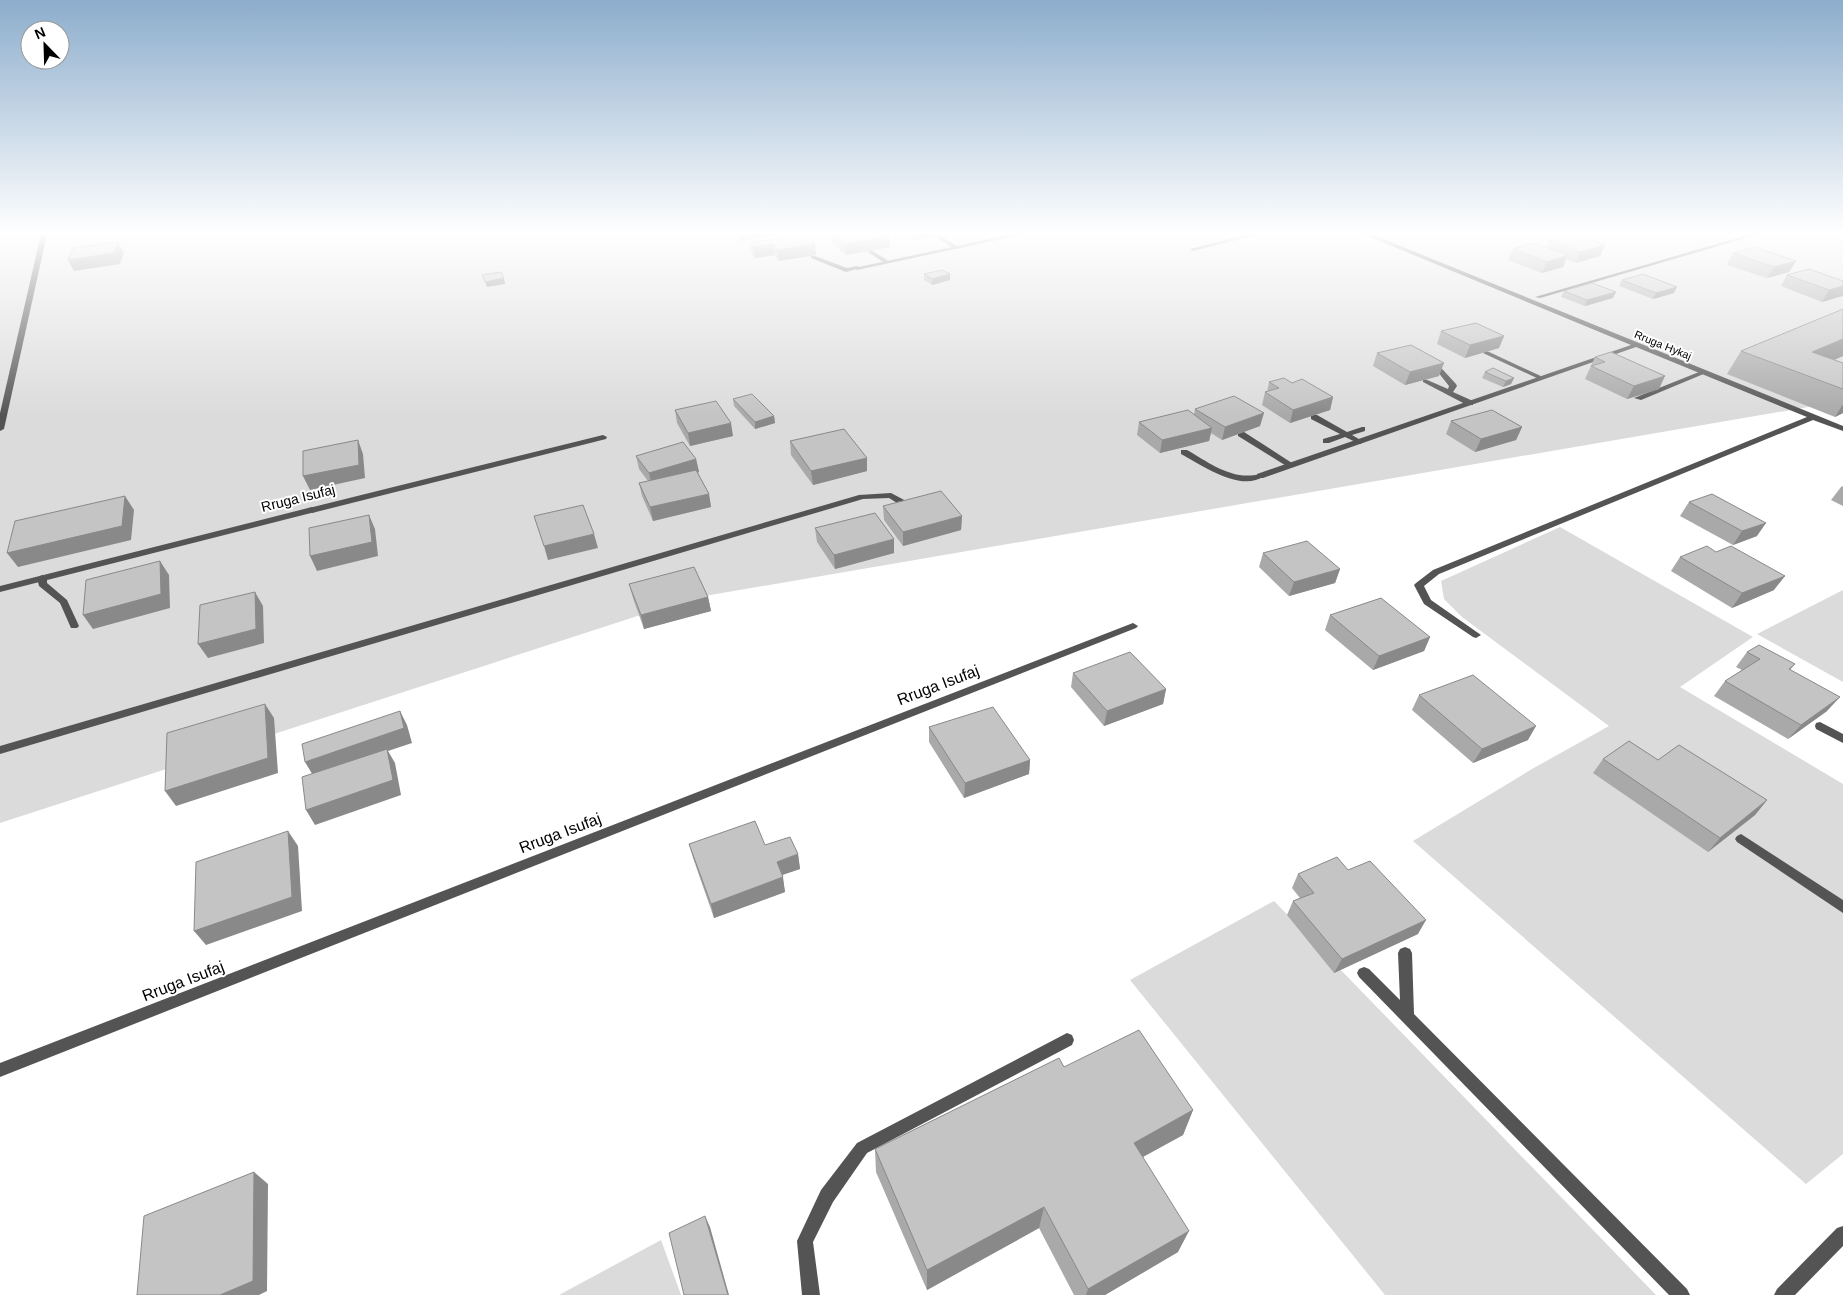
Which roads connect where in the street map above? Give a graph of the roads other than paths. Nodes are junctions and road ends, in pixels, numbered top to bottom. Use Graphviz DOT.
graph roads {
  1 [pos="30,294"];
  2 [pos="1513,294"];
  3 [pos="1547,294"];
  4 [pos="1538,297"];
  5 [pos="1636,345"];
  6 [pos="1485,352"];
  7 [pos="1428,357"];
  8 [pos="1704,372"];
  9 [pos="1541,378"];
  10 [pos="1425,381"];
  11 [pos="1450,392"];
  12 [pos="1638,398"];
  13 [pos="1470,403"];
  14 [pos="1314,417"];
  15 [pos="1813,417"];
  16 [pos="0,429"];
  17 [pos="1362,429"];
  18 [pos="1843,429"];
  19 [pos="1242,434"];
  20 [pos="1347,434"];
  21 [pos="603,437"];
  22 [pos="1326,441"];
  23 [pos="1360,442"];
  24 [pos="1184,452"];
  25 [pos="1292,465"];
  26 [pos="905,504"];
  27 [pos="42,578"];
  28 [pos="0,589"];
  29 [pos="74,626"];
  30 [pos="1133,626"];
  31 [pos="1476,635"];
  32 [pos="1820,726"];
  33 [pos="1843,739"];
  34 [pos="0,750"];
  35 [pos="1741,839"];
  36 [pos="1843,906"];
  37 [pos="1405,953"];
  38 [pos="1364,973"];
  39 [pos="1407,1016"];
  40 [pos="1067,1040"];
  41 [pos="0,1070"];
  42 [pos="1841,1241"];
  43 [pos="811,1295"];
  44 [pos="1681,1295"];
  45 [pos="1783,1295"];
  1 -- 16 [label="street"];
  2 -- 5 [label="street, Rruga Hykaj"];
  3 -- 4 [label="street"];
  5 -- 8 [label="street, Rruga Hykaj"];
  5 -- 9 [label="street"];
  6 -- 9 [label="street"];
  7 -- 11 [label="street"];
  8 -- 12 [label="street"];
  8 -- 15 [label="street, Rruga Hykaj"];
  9 -- 13 [label="street"];
  10 -- 11 [label="street"];
  11 -- 13 [label="street"];
  13 -- 23 [label="street"];
  14 -- 20 [label="street"];
  15 -- 18 [label="street, Rruga Hykaj"];
  15 -- 31 [label="street"];
  17 -- 20 [label="street"];
  19 -- 25 [label="street"];
  20 -- 22 [label="street"];
  20 -- 23 [label="street"];
  21 -- 27 [label="street, Rruga Isufaj"];
  23 -- 25 [label="street"];
  24 -- 25 [label="street"];
  26 -- 34 [label="street"];
  27 -- 28 [label="street, Rruga Isufaj"];
  27 -- 29 [label="street"];
  30 -- 41 [label="street, Rruga Isufaj"];
  32 -- 33 [label="street"];
  35 -- 36 [label="street"];
  37 -- 39 [label="street"];
  38 -- 39 [label="street"];
  39 -- 44 [label="street"];
  40 -- 43 [label="street"];
  42 -- 45 [label="street"];
}
